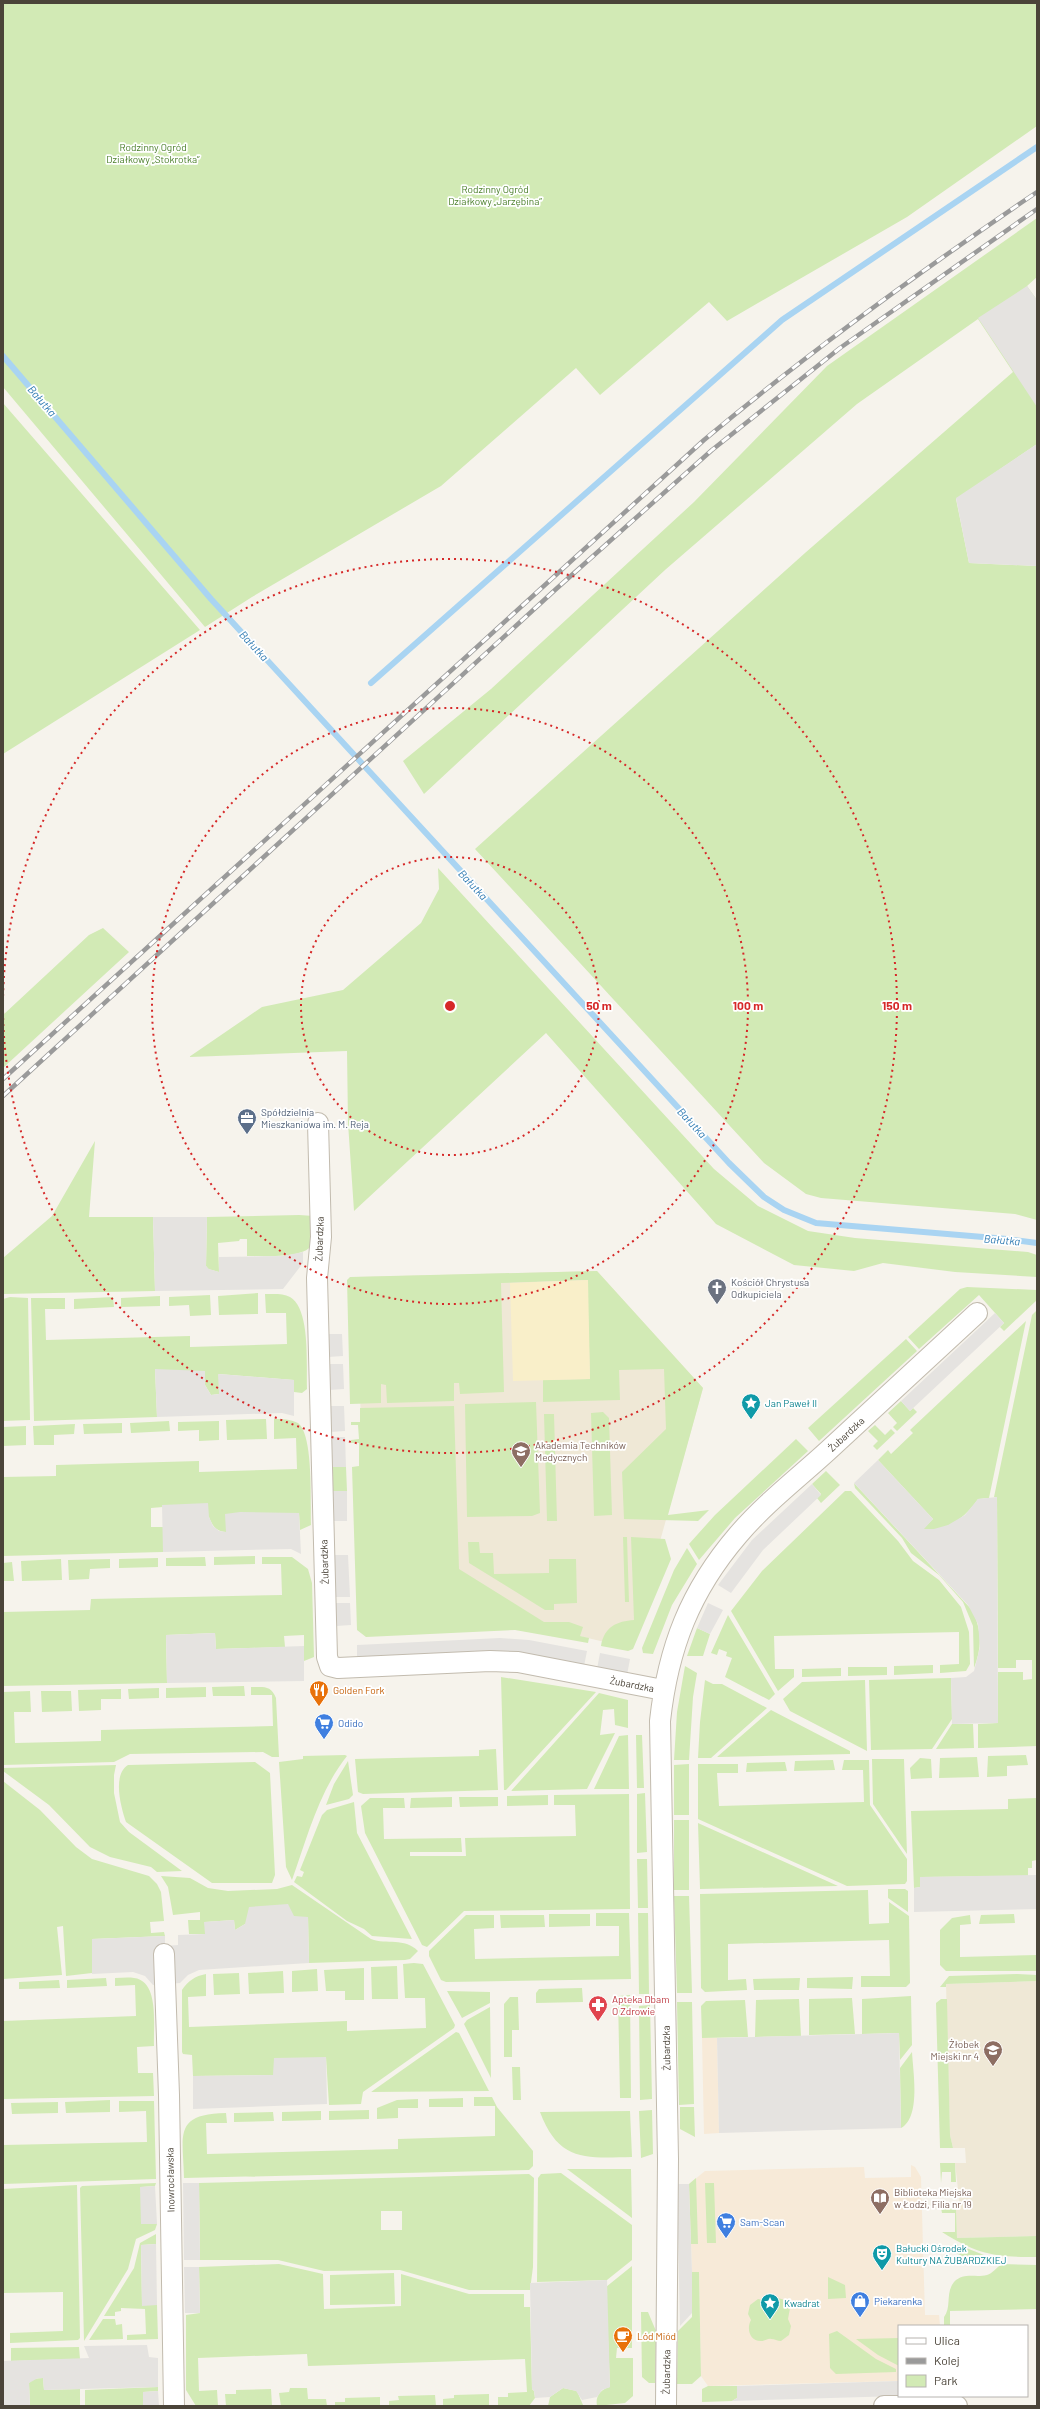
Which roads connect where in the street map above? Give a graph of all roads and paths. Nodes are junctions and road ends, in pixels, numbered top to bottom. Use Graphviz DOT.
graph roads {
  1 [pos="318,1123"];
  2 [pos="977,1313"];
  3 [pos="663,1690"];
  4 [pos="164,1954"];
  5 [pos="174,2406"];
  6 [pos="666,2406"];
  7 [pos="884,2406"];
  8 [pos="956,2406"];
  1 -- 3 [label="street, Żubardzka"];
  2 -- 3 [label="street, Żubardzka"];
  3 -- 6 [label="street, Żubardzka"];
  4 -- 5 [label="street, Inowrocławska"];
  7 -- 8 [label="street"];
}
